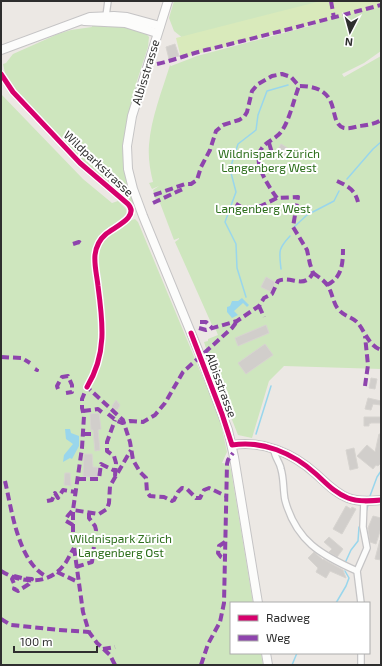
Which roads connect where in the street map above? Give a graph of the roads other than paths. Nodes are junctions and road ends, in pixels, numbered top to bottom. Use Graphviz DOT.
graph roads {
  1 [pos="108,1"];
  2 [pos="168,1"];
  3 [pos="106,19"];
  4 [pos="159,29"];
  5 [pos="1,50"];
  6 [pos="1,74"];
  7 [pos="87,387"];
  8 [pos="232,445"];
  9 [pos="274,449"];
  10 [pos="381,500"];
  11 [pos="364,501"];
  12 [pos="357,572"];
  13 [pos="258,602"];
  14 [pos="361,602"];
  15 [pos="266,654"];
  16 [pos="361,654"];
  17 [pos="268,665"];
  18 [pos="361,665"];
  1 -- 3 [label="street"];
  2 -- 4 [label="main road, Albisstrasse"];
  3 -- 4 [label="main road"];
  3 -- 5 [label="main road"];
  4 -- 8 [label="main road, Albisstrasse"];
  6 -- 7 [label="street, Wildparkstrasse"];
  8 -- 9 [label="main road"];
  8 -- 13 [label="main road, Albisstrasse"];
  9 -- 11 [label="main road"];
  9 -- 12 [label="street"];
  10 -- 11 [label="main road"];
  11 -- 12 [label="street"];
  12 -- 14 [label="street"];
  15 -- 17 [label="main road"];
  16 -- 18 [label="street"];
}
